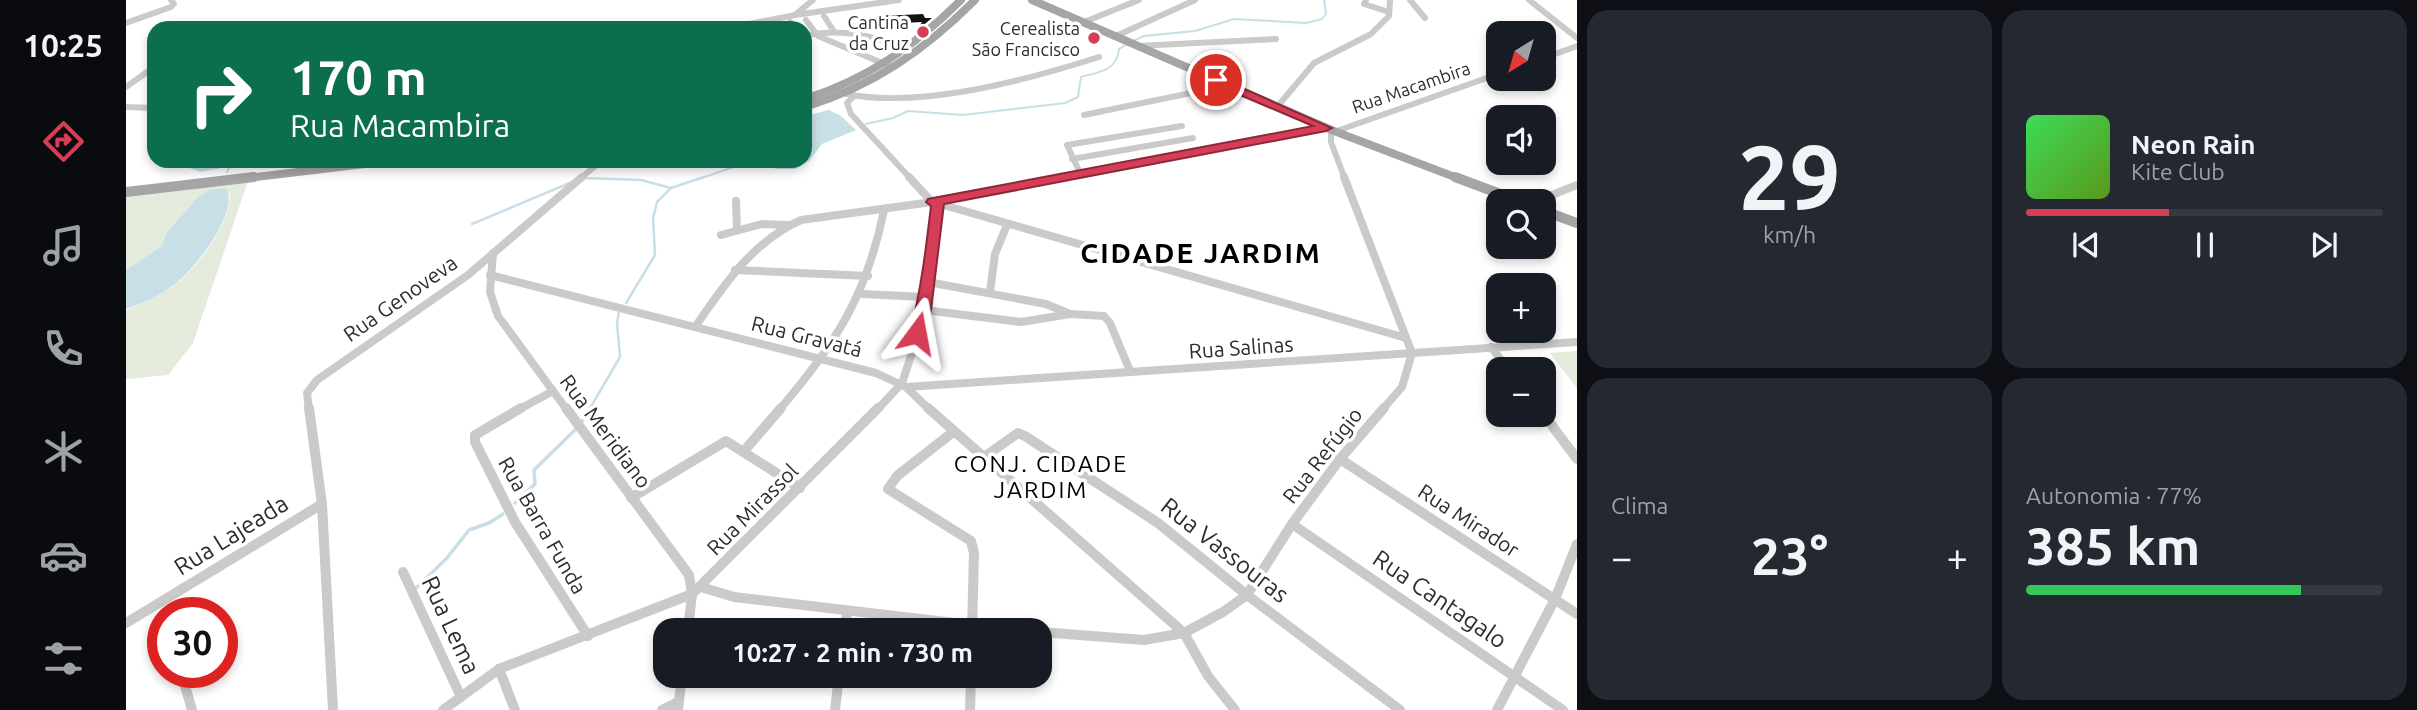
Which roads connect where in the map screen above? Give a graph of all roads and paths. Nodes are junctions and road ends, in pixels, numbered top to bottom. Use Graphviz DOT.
graph roads {
  1 [pos="171,0"];
  2 [pos="813,0"];
  3 [pos="899,0"];
  4 [pos="961,0"];
  5 [pos="975,0"];
  6 [pos="1032,0"];
  7 [pos="1139,0"];
  8 [pos="1195,0"];
  9 [pos="1366,0"];
  10 [pos="1390,0"];
  11 [pos="1410,0"];
  12 [pos="1529,0"];
  13 [pos="1389,12"];
  14 [pos="795,15"];
  15 [pos="824,16"];
  16 [pos="1425,18"];
  17 [pos="765,21"];
  18 [pos="1084,22"];
  19 [pos="126,23"];
  20 [pos="812,30"];
  21 [pos="833,30"];
  22 [pos="814,33"];
  23 [pos="1116,36"];
  24 [pos="1577,38"];
  25 [pos="1276,39"];
  26 [pos="1137,46"];
  27 [pos="1577,46"];
  28 [pos="909,49"];
  29 [pos="1556,54"];
  30 [pos="1099,57"];
  31 [pos="887,65"];
  32 [pos="147,72"];
  33 [pos="1486,78"];
  34 [pos="1216,80"];
  35 [pos="126,87"];
  36 [pos="850,95"];
  37 [pos="812,97"];
  38 [pos="812,105"];
  39 [pos="126,107"];
  40 [pos="1277,107"];
  41 [pos="147,108"];
  42 [pos="1084,115"];
  43 [pos="1182,126"];
  44 [pos="1330,129"];
  45 [pos="1193,138"];
  46 [pos="1072,159"];
  47 [pos="281,168"];
  48 [pos="330,168"];
  49 [pos="593,168"];
  50 [pos="1080,173"];
  51 [pos="126,186"];
  52 [pos="1577,186"];
  53 [pos="1488,189"];
  54 [pos="126,192"];
  55 [pos="1556,194"];
  56 [pos="736,201"];
  57 [pos="935,203"];
  58 [pos="884,210"];
  59 [pos="1556,215"];
  60 [pos="1577,223"];
  61 [pos="788,225"];
  62 [pos="1007,225"];
  63 [pos="737,230"];
  64 [pos="721,235"];
  65 [pos="494,253"];
  66 [pos="735,270"];
  67 [pos="490,275"];
  68 [pos="869,276"];
  69 [pos="928,282"];
  70 [pos="990,292"];
  71 [pos="862,294"];
  72 [pos="925,297"];
  73 [pos="924,310"];
  74 [pos="1070,314"];
  75 [pos="695,327"];
  76 [pos="1406,338"];
  77 [pos="1577,342"];
  78 [pos="1491,347"];
  79 [pos="1412,354"];
  80 [pos="1499,357"];
  81 [pos="820,359"];
  82 [pos="1130,371"];
  83 [pos="904,385"];
  84 [pos="553,391"];
  85 [pos="1553,427"];
  86 [pos="953,432"];
  87 [pos="744,451"];
  88 [pos="984,457"];
  89 [pos="1340,459"];
  90 [pos="1577,459"];
  91 [pos="800,488"];
  92 [pos="632,498"];
  93 [pos="322,505"];
  94 [pos="1292,524"];
  95 [pos="1577,544"];
  96 [pos="403,572"];
  97 [pos="697,591"];
  98 [pos="1247,595"];
  99 [pos="178,597"];
  100 [pos="1555,600"];
  101 [pos="847,612"];
  102 [pos="1577,614"];
  103 [pos="147,615"];
  104 [pos="691,618"];
  105 [pos="846,618"];
  106 [pos="894,618"];
  107 [pos="972,618"];
  108 [pos="126,623"];
  109 [pos="1052,633"];
  110 [pos="1184,633"];
  111 [pos="587,636"];
  112 [pos="499,669"];
  113 [pos="1517,676"];
  114 [pos="186,688"];
  115 [pos="680,688"];
  116 [pos="838,688"];
  117 [pos="971,688"];
  118 [pos="461,696"];
  119 [pos="678,706"];
  120 [pos="192,710"];
  121 [pos="333,710"];
  122 [pos="443,710"];
  123 [pos="515,710"];
  124 [pos="662,710"];
  125 [pos="835,710"];
  126 [pos="970,710"];
  127 [pos="1235,710"];
  128 [pos="1400,710"];
  129 [pos="1497,710"];
  130 [pos="1563,710"];
  1 -- 19 [label="street"];
  2 -- 14 [label="street"];
  3 -- 14 [label="street"];
  4 -- 28 [label="main road"];
  5 -- 36 [label="main road"];
  6 -- 18 [label="main road"];
  7 -- 18 [label="street"];
  8 -- 23 [label="street"];
  9 -- 13 [label="street"];
  10 -- 13 [label="street"];
  11 -- 16 [label="street"];
  12 -- 24 [label="street"];
  13 -- 40 [label="street"];
  14 -- 17 [label="street"];
  15 -- 21 [label="street"];
  18 -- 23 [label="main road"];
  20 -- 22 [label="street"];
  21 -- 22 [label="street"];
  21 -- 28 [label="street"];
  22 -- 31 [label="street"];
  23 -- 26 [label="main road"];
  25 -- 26 [label="street"];
  26 -- 34 [label="main road"];
  27 -- 29 [label="street"];
  28 -- 31 [label="main road"];
  30 -- 36 [label="street"];
  31 -- 37 [label="main road"];
  32 -- 35 [label="street"];
  33 -- 44 [label="street, Rua Macambira"];
  34 -- 40 [label="main road"];
  34 -- 42 [label="street"];
  36 -- 38 [label="main road"];
  36 -- 57 [label="street"];
  39 -- 41 [label="street"];
  40 -- 44 [label="main road"];
  43 -- 46 [label="street"];
  44 -- 50 [label="street, Rua Macambira"];
  44 -- 53 [label="main road"];
  44 -- 76 [label="street"];
  45 -- 46 [label="street"];
  46 -- 50 [label="street"];
  47 -- 51 [label="main road"];
  48 -- 54 [label="main road"];
  49 -- 65 [label="street, Rua Genoveva"];
  50 -- 57 [label="street, Rua Macambira"];
  52 -- 55 [label="street"];
  56 -- 63 [label="street"];
  57 -- 58 [label="street, Rua Macambira"];
  57 -- 62 [label="street"];
  57 -- 69 [label="street, Rua Mirassol"];
  58 -- 61 [label="street, Rua Macambira"];
  58 -- 68 [label="street"];
  59 -- 60 [label="main road"];
  61 -- 63 [label="street"];
  61 -- 66 [label="street, Rua Macambira"];
  62 -- 70 [label="street"];
  62 -- 76 [label="street"];
  63 -- 64 [label="street"];
  65 -- 67 [label="street, Rua Meridiano"];
  65 -- 93 [label="street, Rua Genoveva"];
  66 -- 68 [label="street"];
  66 -- 75 [label="street, Rua Macambira"];
  67 -- 75 [label="street, Rua Gravatá"];
  67 -- 84 [label="street, Rua Meridiano"];
  68 -- 71 [label="street"];
  69 -- 70 [label="street"];
  69 -- 72 [label="street, Rua Mirassol"];
  70 -- 74 [label="street"];
  71 -- 72 [label="street"];
  71 -- 81 [label="street"];
  72 -- 73 [label="street, Rua Mirassol"];
  73 -- 74 [label="street"];
  73 -- 83 [label="street, Rua Mirassol"];
  74 -- 82 [label="street"];
  75 -- 81 [label="street, Rua Gravatá"];
  76 -- 79 [label="street"];
  77 -- 78 [label="street, Rua Salinas"];
  78 -- 79 [label="street, Rua Salinas"];
  78 -- 80 [label="street"];
  79 -- 82 [label="street, Rua Salinas"];
  79 -- 89 [label="street, Rua Refúgio"];
  81 -- 83 [label="street, Rua Gravatá"];
  81 -- 87 [label="street"];
  82 -- 83 [label="street, Rua Salinas"];
  83 -- 86 [label="street, Rua Gravatá"];
  83 -- 91 [label="street, Rua Mirassol"];
  84 -- 92 [label="street, Rua Meridiano"];
  84 -- 111 [label="street, Rua Barra Funda"];
  85 -- 90 [label="street"];
  86 -- 88 [label="street, Rua Gravatá"];
  86 -- 107 [label="street"];
  87 -- 91 [label="street"];
  87 -- 92 [label="street"];
  88 -- 98 [label="street, Rua Vassouras"];
  88 -- 110 [label="street, Rua Gravatá"];
  89 -- 94 [label="street, Rua Refúgio"];
  89 -- 100 [label="street, Rua Mirador"];
  91 -- 97 [label="street, Rua Mirassol"];
  92 -- 97 [label="street, Rua Meridiano"];
  93 -- 99 [label="street, Rua Lajeada"];
  93 -- 121 [label="street"];
  94 -- 98 [label="street, Rua Refúgio"];
  94 -- 113 [label="street, Rua Cantagalo"];
  95 -- 100 [label="street"];
  96 -- 118 [label="street, Rua Lema"];
  97 -- 101 [label="street"];
  97 -- 104 [label="street, Rua Meridiano"];
  97 -- 111 [label="street, Rua Mirassol"];
  98 -- 110 [label="street, Rua Refúgio"];
  98 -- 128 [label="street, Rua Vassouras"];
  100 -- 102 [label="street, Rua Mirador"];
  100 -- 113 [label="street"];
  101 -- 105 [label="street"];
  101 -- 106 [label="street"];
  103 -- 108 [label="street, Rua Lajeada"];
  109 -- 110 [label="street, Rua Refúgio"];
  110 -- 127 [label="street, Rua Gravatá"];
  111 -- 112 [label="street, Rua Mirassol"];
  112 -- 118 [label="street, Rua Mirassol"];
  112 -- 123 [label="street"];
  113 -- 129 [label="street"];
  113 -- 130 [label="street, Rua Cantagalo"];
  114 -- 120 [label="street"];
  115 -- 119 [label="street"];
  116 -- 125 [label="street"];
  117 -- 126 [label="street"];
  118 -- 122 [label="street, Rua Mirassol"];
  119 -- 124 [label="street"];
}
